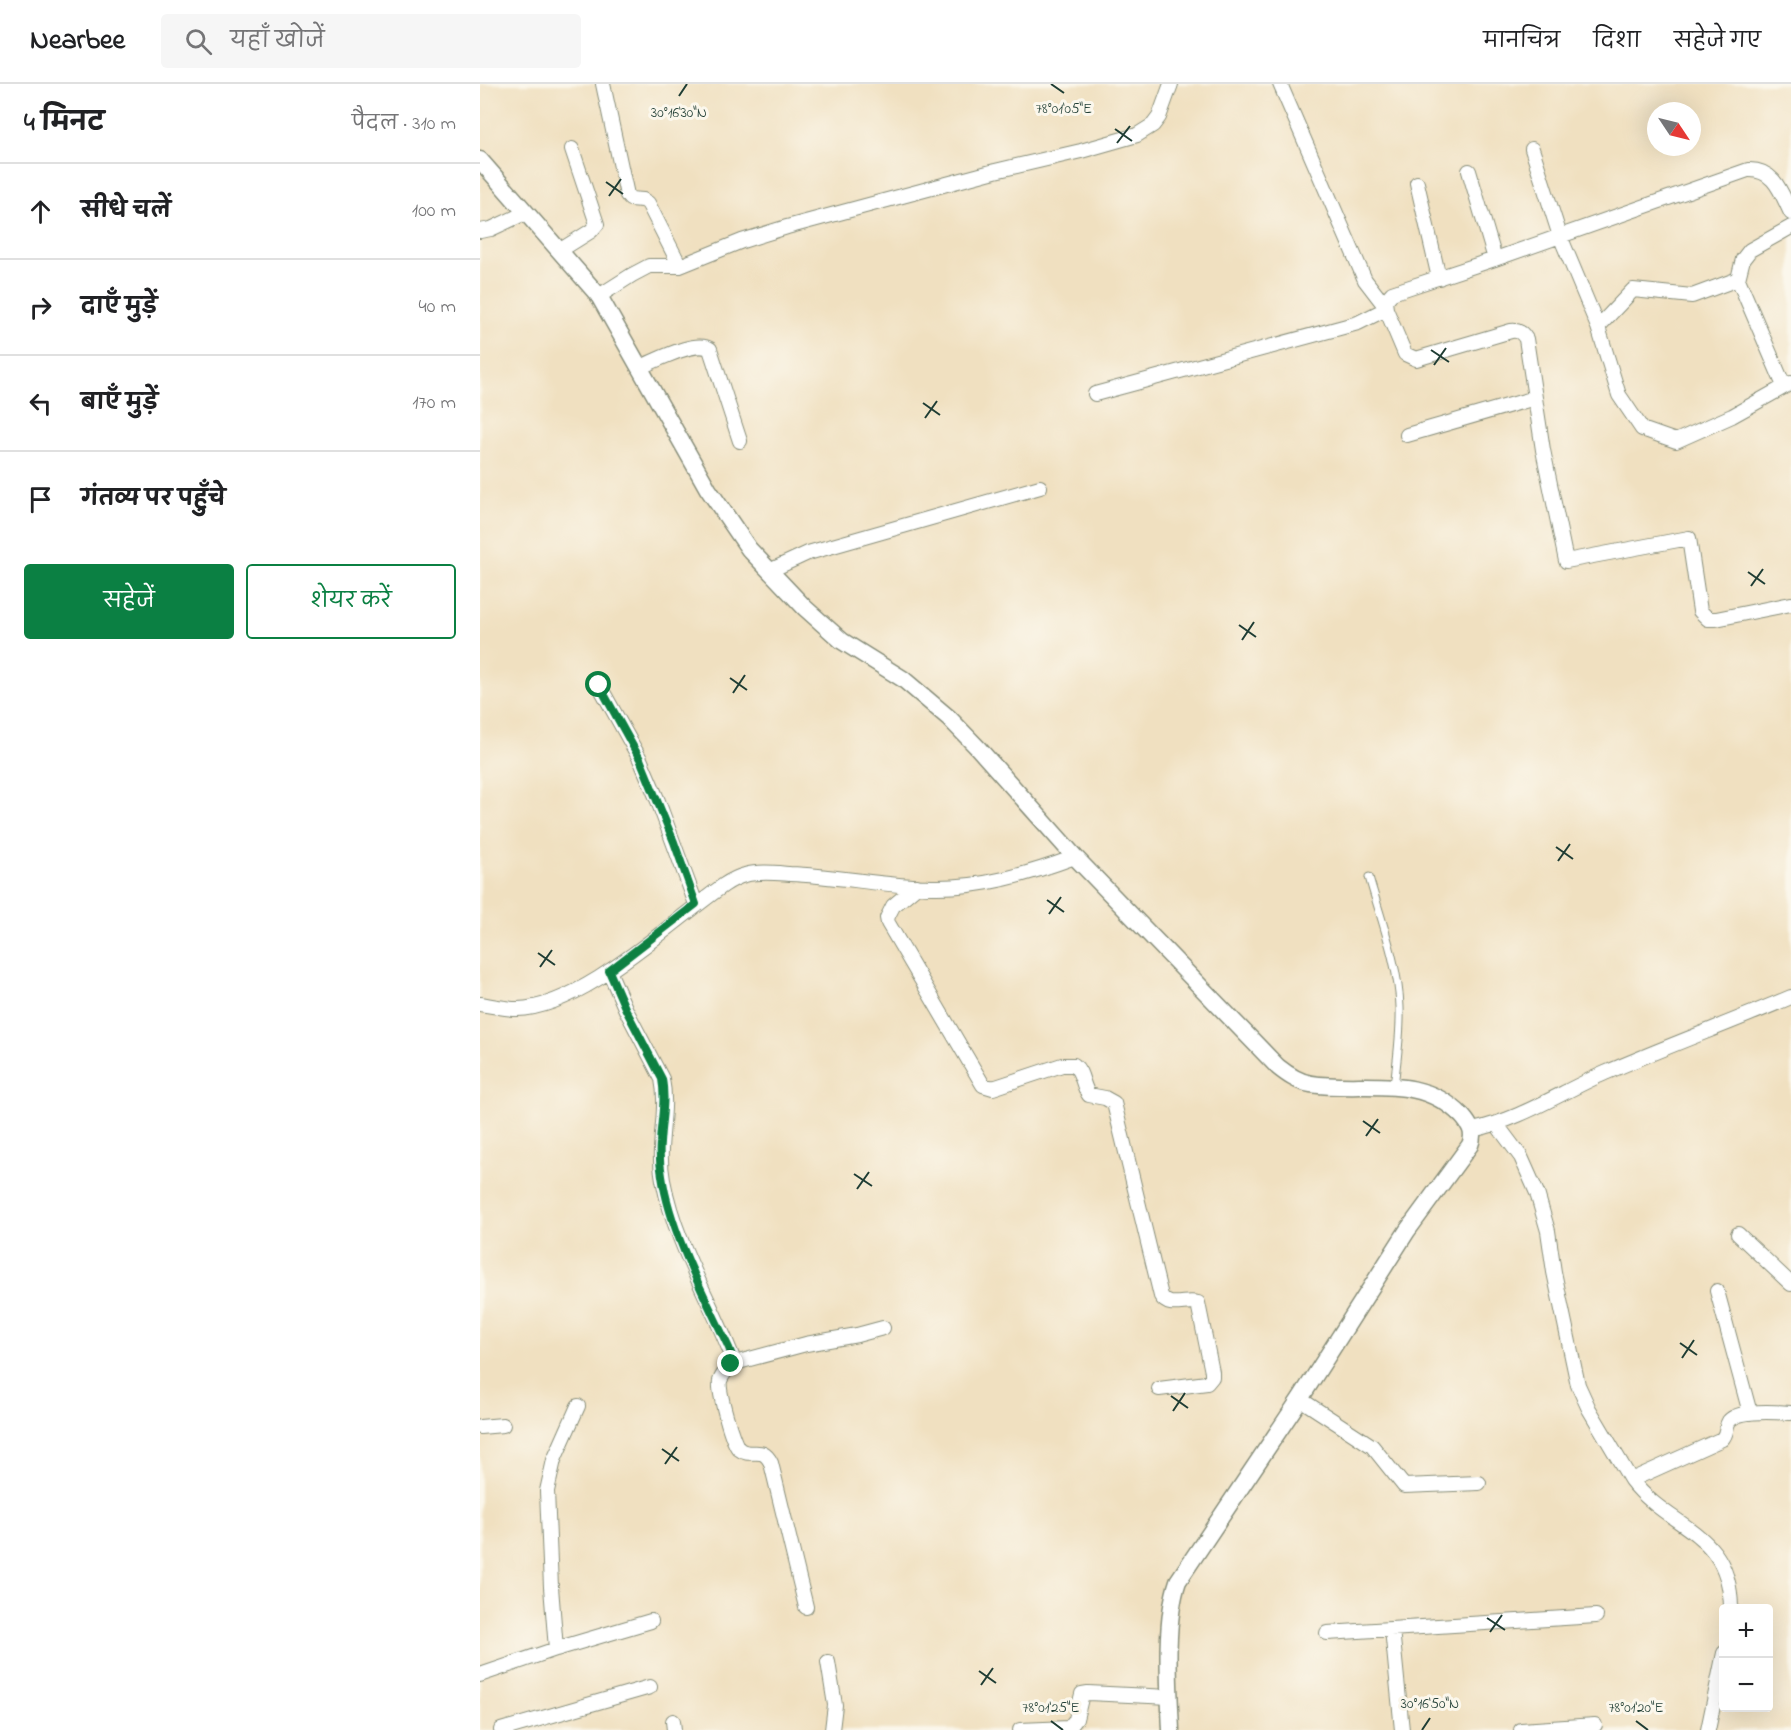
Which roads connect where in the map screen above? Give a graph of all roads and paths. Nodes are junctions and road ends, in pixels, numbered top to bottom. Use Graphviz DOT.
graph roads {
  1 [pos="603,84"];
  2 [pos="1171,84"];
  3 [pos="1280,84"];
  4 [pos="1532,149"];
  5 [pos="572,150"];
  6 [pos="480,160"];
  7 [pos="1469,171"];
  8 [pos="1417,183"];
  9 [pos="525,213"];
  10 [pos="1791,213"];
  11 [pos="1791,227"];
  12 [pos="480,231"];
  13 [pos="1560,236"];
  14 [pos="559,251"];
  15 [pos="1495,259"];
  16 [pos="680,266"];
  17 [pos="1439,278"];
  18 [pos="1738,279"];
  19 [pos="599,296"];
  20 [pos="1385,308"];
  21 [pos="1598,327"];
  22 [pos="640,367"];
  23 [pos="1787,384"];
  24 [pos="1095,394"];
  25 [pos="1535,398"];
  26 [pos="1407,435"];
  27 [pos="740,441"];
  28 [pos="1040,487"];
  29 [pos="769,571"];
  30 [pos="1791,604"];
  31 [pos="599,685"];
  32 [pos="1075,857"];
  33 [pos="1369,877"];
  34 [pos="917,886"];
  35 [pos="696,904"];
  36 [pos="609,971"];
  37 [pos="1791,997"];
  38 [pos="480,1004"];
  39 [pos="1394,1086"];
  40 [pos="1497,1125"];
  41 [pos="1472,1130"];
  42 [pos="1738,1234"];
  43 [pos="1791,1284"];
  44 [pos="1717,1291"];
  45 [pos="883,1328"];
  46 [pos="731,1364"];
  47 [pos="1159,1389"];
  48 [pos="1300,1399"];
  49 [pos="578,1406"];
  50 [pos="1750,1413"];
  51 [pos="1791,1413"];
  52 [pos="503,1425"];
  53 [pos="480,1427"];
  54 [pos="1631,1480"];
  55 [pos="1479,1483"];
  56 [pos="1731,1604"];
  57 [pos="806,1607"];
  58 [pos="1596,1616"];
  59 [pos="651,1621"];
  60 [pos="1392,1629"];
  61 [pos="1327,1633"];
  62 [pos="556,1649"];
  63 [pos="1723,1658"];
  64 [pos="828,1662"];
  65 [pos="480,1675"];
  66 [pos="650,1687"];
  67 [pos="1170,1697"];
  68 [pos="1595,1725"];
  69 [pos="501,1730"];
  70 [pos="832,1730"];
  71 [pos="1020,1730"];
  72 [pos="1171,1730"];
  73 [pos="1402,1730"];
  74 [pos="1521,1730"];
  75 [pos="1708,1730"];
  1 -- 16 [label="street"];
  2 -- 16 [label="street"];
  3 -- 20 [label="street"];
  4 -- 13 [label="street"];
  5 -- 14 [label="street"];
  6 -- 9 [label="street"];
  7 -- 15 [label="street"];
  8 -- 17 [label="street"];
  9 -- 12 [label="street"];
  9 -- 14 [label="street"];
  10 -- 13 [label="street"];
  11 -- 18 [label="street"];
  13 -- 15 [label="street"];
  13 -- 21 [label="street"];
  14 -- 19 [label="street"];
  15 -- 17 [label="street"];
  16 -- 19 [label="street"];
  17 -- 20 [label="street"];
  18 -- 21 [label="street"];
  18 -- 23 [label="street"];
  19 -- 22 [label="street"];
  20 -- 24 [label="street"];
  20 -- 25 [label="street"];
  21 -- 23 [label="street"];
  22 -- 27 [label="street"];
  22 -- 29 [label="street"];
  25 -- 26 [label="street"];
  25 -- 30 [label="street"];
  28 -- 29 [label="street"];
  29 -- 32 [label="street"];
  31 -- 35 [label="street"];
  32 -- 34 [label="street"];
  32 -- 39 [label="street"];
  33 -- 39 [label="lane"];
  34 -- 35 [label="street"];
  34 -- 47 [label="street"];
  35 -- 36 [label="street"];
  36 -- 38 [label="street"];
  36 -- 46 [label="street"];
  37 -- 40 [label="street"];
  39 -- 41 [label="street"];
  40 -- 41 [label="street"];
  40 -- 54 [label="street"];
  41 -- 48 [label="street"];
  42 -- 43 [label="street"];
  44 -- 50 [label="street"];
  45 -- 46 [label="street"];
  46 -- 57 [label="street"];
  48 -- 55 [label="street"];
  48 -- 67 [label="street"];
  49 -- 62 [label="street"];
  50 -- 51 [label="street"];
  50 -- 54 [label="street"];
  52 -- 53 [label="street"];
  54 -- 56 [label="street"];
  58 -- 60 [label="street"];
  59 -- 62 [label="street"];
  60 -- 61 [label="street"];
  60 -- 73 [label="street"];
  62 -- 65 [label="street"];
  63 -- 75 [label="street"];
  64 -- 70 [label="street"];
  66 -- 69 [label="street"];
  67 -- 71 [label="street"];
  67 -- 72 [label="street"];
  68 -- 74 [label="street"];
}
